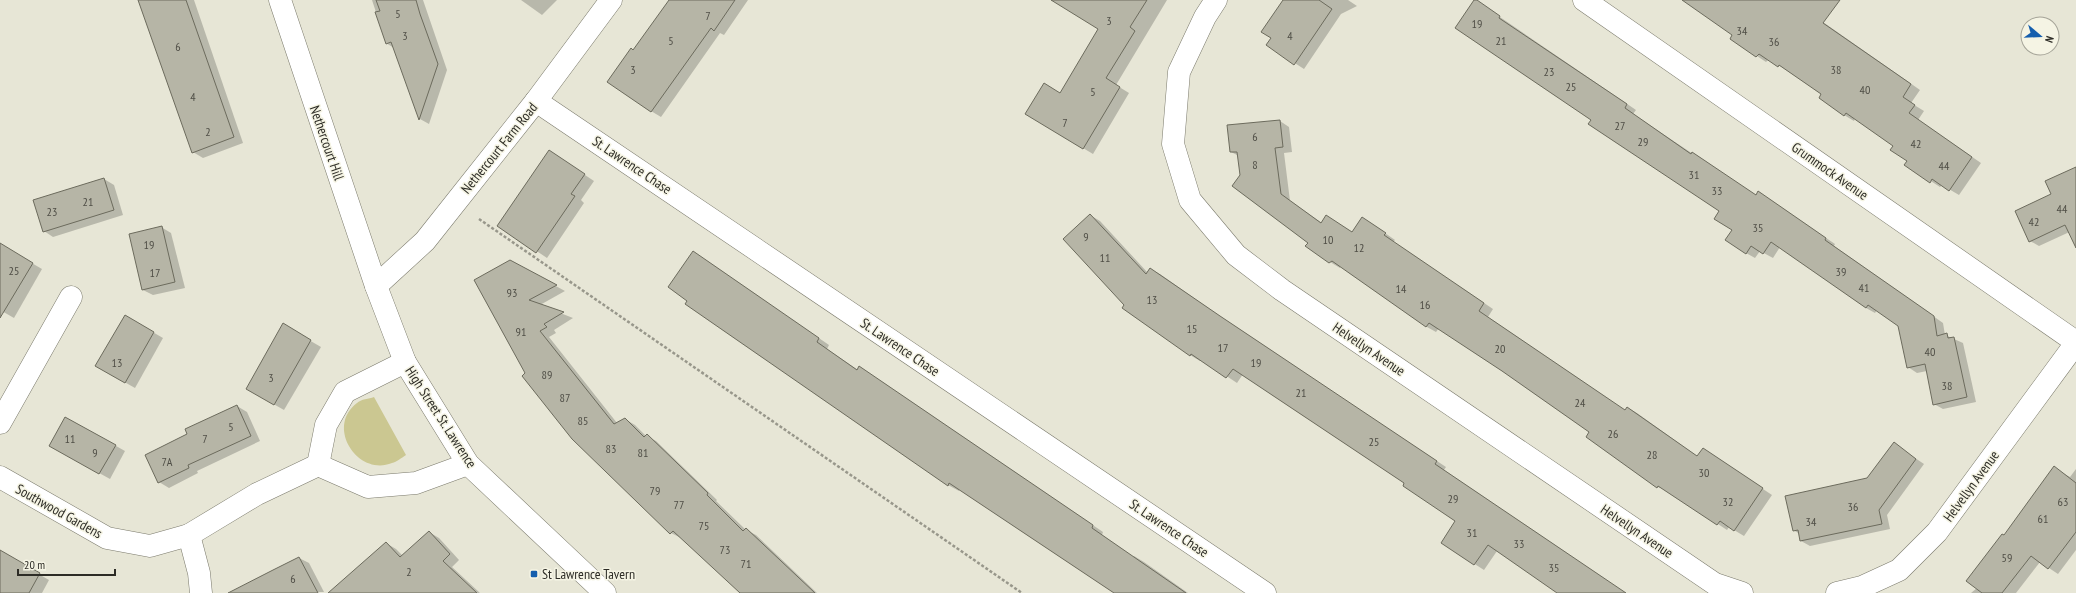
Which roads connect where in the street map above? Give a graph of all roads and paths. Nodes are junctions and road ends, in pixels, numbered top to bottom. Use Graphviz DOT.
graph roads {
  1 [pos="280,0"];
  2 [pos="611,0"];
  3 [pos="1216,0"];
  4 [pos="1584,0"];
  5 [pos="536,100"];
  6 [pos="455,202"];
  7 [pos="376,286"];
  8 [pos="71,298"];
  9 [pos="2076,342"];
  10 [pos="405,362"];
  11 [pos="0,423"];
  12 [pos="468,464"];
  13 [pos="318,465"];
  14 [pos="0,477"];
  15 [pos="189,535"];
  16 [pos="201,593"];
  17 [pos="605,593"];
  18 [pos="1022,593"];
  19 [pos="1265,593"];
  20 [pos="1742,593"];
  21 [pos="1837,593"];
  1 -- 7 [label="street, Nethercourt Hill"];
  2 -- 5 [label="street, Nethercourt Farm Road"];
  3 -- 20 [label="street, Helvellyn Avenue"];
  4 -- 9 [label="street, Grummock Avenue"];
  5 -- 6 [label="street, Nethercourt Farm Road"];
  5 -- 19 [label="street, St. Lawrence Chase"];
  6 -- 7 [label="street, Nethercourt Farm Road"];
  6 -- 18 [label="path"];
  7 -- 10 [label="street, High Street St. Lawrence"];
  8 -- 11 [label="street"];
  9 -- 21 [label="street, Helvellyn Avenue"];
  10 -- 12 [label="street, High Street St. Lawrence"];
  10 -- 13 [label="street"];
  12 -- 13 [label="street"];
  12 -- 17 [label="street, High Street St. Lawrence"];
  13 -- 15 [label="street, Southwood Gardens"];
  14 -- 15 [label="street, Southwood Gardens"];
  15 -- 16 [label="street"];
}
